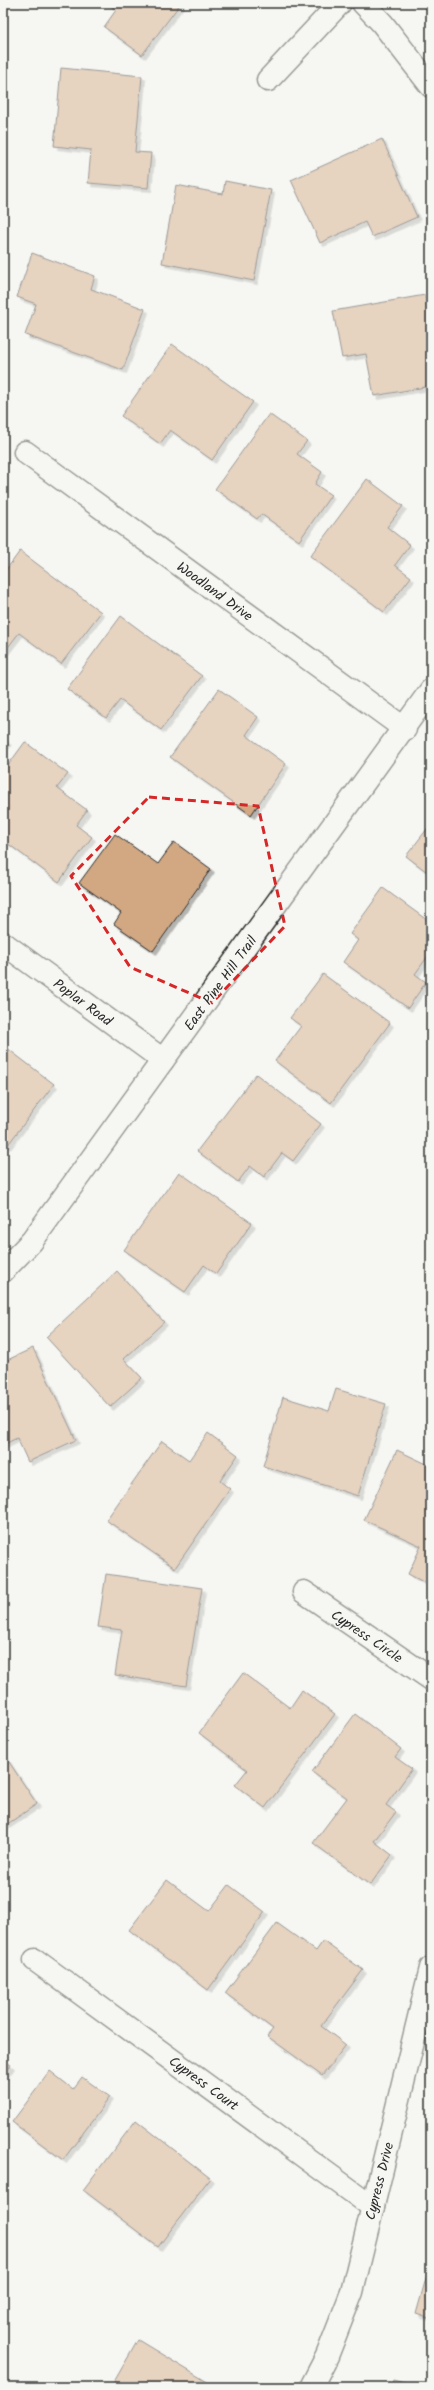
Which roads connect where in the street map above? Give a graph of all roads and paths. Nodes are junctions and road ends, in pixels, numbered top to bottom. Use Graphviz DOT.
graph roads {
  1 [pos="340,3"];
  2 [pos="363,3"];
  3 [pos="268,80"];
  4 [pos="431,86"];
  5 [pos="25,452"];
  6 [pos="431,690"];
  7 [pos="405,729"];
  8 [pos="3,943"];
  9 [pos="163,1060"];
  10 [pos="3,1271"];
  11 [pos="304,1592"];
  12 [pos="431,1679"];
  13 [pos="35,1960"];
  14 [pos="431,1968"];
  15 [pos="373,2206"];
  16 [pos="310,2387"];
  1 -- 3 [label="street"];
  2 -- 4 [label="street"];
  5 -- 7 [label="street, Woodland Drive"];
  6 -- 7 [label="street, East Pine Hill Trail"];
  7 -- 9 [label="street, East Pine Hill Trail"];
  8 -- 9 [label="street, Poplar Road"];
  9 -- 10 [label="street, East Pine Hill Trail"];
  11 -- 12 [label="street, Cypress Circle"];
  13 -- 15 [label="street, Cypress Court"];
  14 -- 15 [label="street, Cypress Drive"];
  15 -- 16 [label="street, Cypress Drive"];
}
